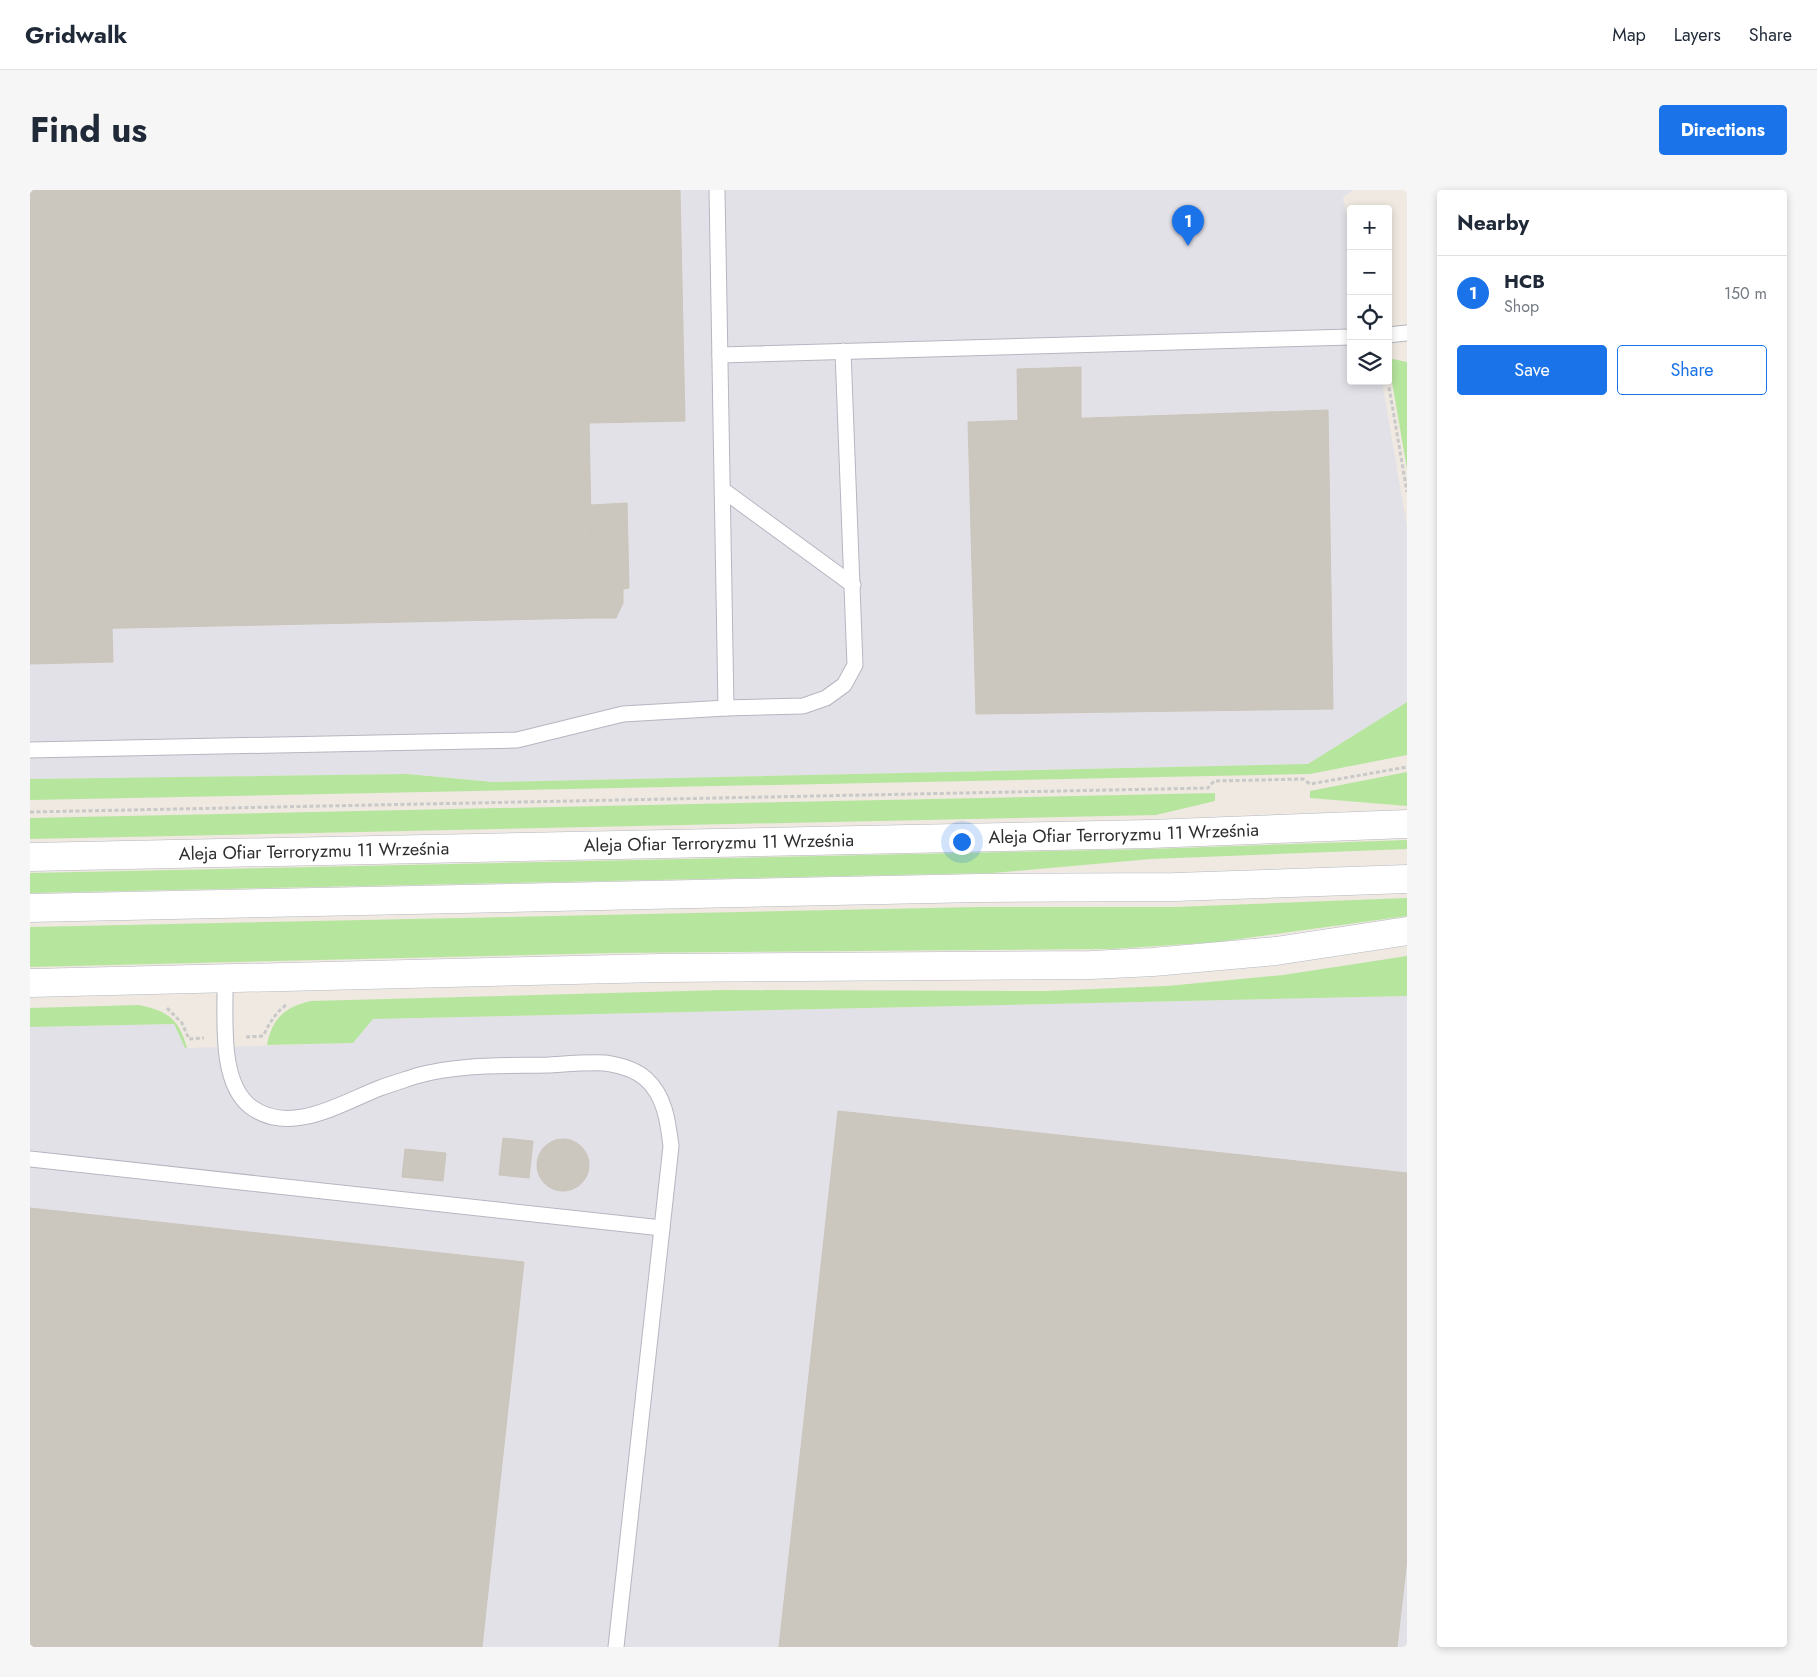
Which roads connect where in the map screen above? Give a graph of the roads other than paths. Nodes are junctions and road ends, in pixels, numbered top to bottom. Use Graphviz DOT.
graph roads {
  1 [pos="716,190"];
  2 [pos="1407,333"];
  3 [pos="1392,335"];
  4 [pos="1347,338"];
  5 [pos="843,351"];
  6 [pos="720,355"];
  7 [pos="722,490"];
  8 [pos="853,584"];
  9 [pos="726,708"];
  10 [pos="30,750"];
  11 [pos="1407,824"];
  12 [pos="30,857"];
  13 [pos="1407,879"];
  14 [pos="30,908"];
  15 [pos="1407,931"];
  16 [pos="225,978"];
  17 [pos="30,983"];
  18 [pos="30,1159"];
  19 [pos="662,1228"];
  20 [pos="616,1647"];
  1 -- 6 [label="lane"];
  2 -- 3 [label="lane"];
  4 -- 5 [label="lane"];
  5 -- 6 [label="lane"];
  5 -- 8 [label="lane"];
  6 -- 7 [label="lane"];
  7 -- 8 [label="lane"];
  7 -- 9 [label="lane"];
  8 -- 9 [label="lane"];
  9 -- 10 [label="lane"];
  11 -- 12 [label="street, Aleja Ofiar Terroryzmu 11 Września"];
  13 -- 14 [label="street"];
  15 -- 16 [label="street"];
  16 -- 17 [label="street"];
  16 -- 19 [label="lane"];
  18 -- 19 [label="lane"];
  19 -- 20 [label="lane"];
}
